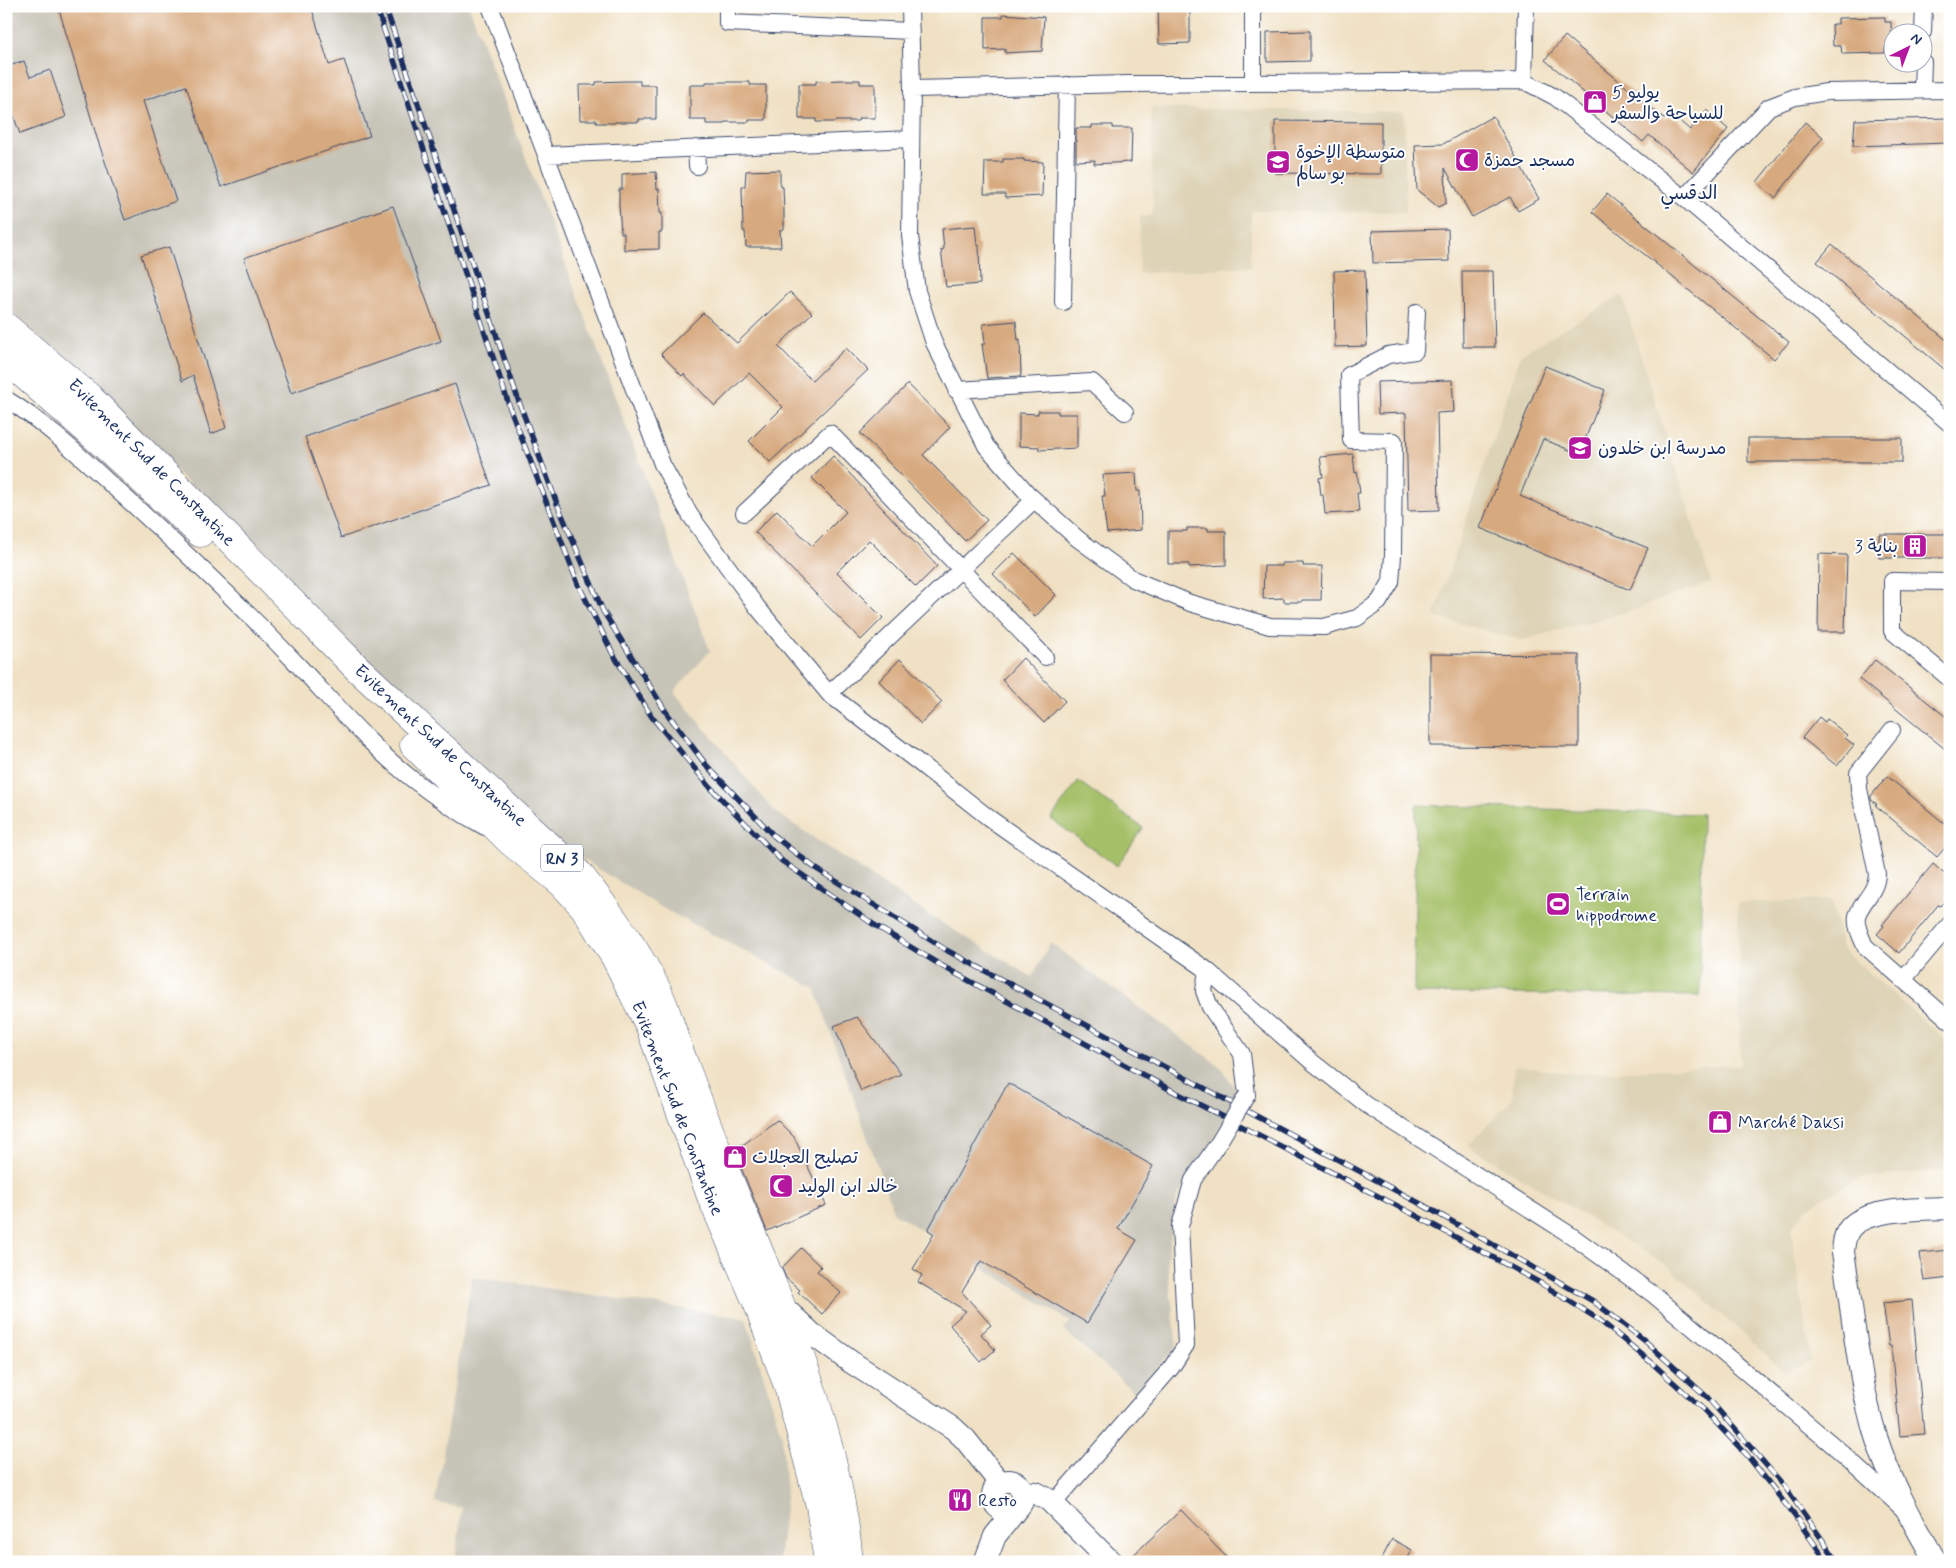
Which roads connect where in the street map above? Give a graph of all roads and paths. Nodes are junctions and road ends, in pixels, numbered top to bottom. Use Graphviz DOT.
graph roads {
  1 [pos="490,6"];
  2 [pos="727,6"];
  3 [pos="910,6"];
  4 [pos="1253,6"];
  5 [pos="1526,6"];
  6 [pos="1924,6"];
  7 [pos="1924,22"];
  8 [pos="911,31"];
  9 [pos="1923,72"];
  10 [pos="1524,82"];
  11 [pos="1252,84"];
  12 [pos="1067,85"];
  13 [pos="912,89"];
  14 [pos="1922,90"];
  15 [pos="1950,90"];
  16 [pos="911,139"];
  17 [pos="696,148"];
  18 [pos="546,155"];
  19 [pos="697,166"];
  20 [pos="1684,198"];
  21 [pos="1063,302"];
  22 [pos="1417,312"];
  23 [pos="6,327"];
  24 [pos="6,359"];
  25 [pos="956,390"];
  26 [pos="6,399"];
  27 [pos="1125,412"];
  28 [pos="1950,424"];
  29 [pos="1034,500"];
  30 [pos="744,513"];
  31 [pos="961,569"];
  32 [pos="1950,582"];
  33 [pos="1045,657"];
  34 [pos="1950,680"];
  35 [pos="829,694"];
  36 [pos="1892,730"];
  37 [pos="511,842"];
  38 [pos="1950,924"];
  39 [pos="1207,970"];
  40 [pos="1903,980"];
  41 [pos="1950,1021"];
  42 [pos="1950,1208"];
  43 [pos="783,1307"];
  44 [pos="997,1492"];
  45 [pos="1020,1499"];
  46 [pos="1053,1504"];
  47 [pos="1908,1513"];
  48 [pos="995,1536"];
  49 [pos="828,1562"];
  50 [pos="849,1562"];
  51 [pos="985,1562"];
  52 [pos="1111,1562"];
  53 [pos="1936,1562"];
  1 -- 18 [label="street"];
  2 -- 8 [label="street"];
  3 -- 8 [label="street"];
  4 -- 11 [label="street"];
  5 -- 10 [label="street"];
  6 -- 7 [label="street"];
  8 -- 13 [label="street"];
  9 -- 14 [label="street"];
  10 -- 11 [label="street"];
  10 -- 20 [label="street"];
  11 -- 12 [label="street"];
  12 -- 13 [label="street"];
  12 -- 21 [label="street"];
  13 -- 16 [label="street"];
  14 -- 15 [label="street"];
  14 -- 20 [label="street"];
  16 -- 17 [label="street"];
  16 -- 25 [label="street"];
  17 -- 18 [label="street"];
  17 -- 19 [label="street"];
  18 -- 35 [label="street"];
  20 -- 28 [label="street"];
  22 -- 29 [label="street"];
  23 -- 43 [label="highway, Evitement Sud de Constantine / RN 3"];
  24 -- 37 [label="highway, Evitement Sud de Constantine / RN 3"];
  25 -- 27 [label="street"];
  25 -- 29 [label="street"];
  26 -- 37 [label="street"];
  29 -- 31 [label="street"];
  30 -- 31 [label="street"];
  31 -- 33 [label="street"];
  31 -- 35 [label="street"];
  32 -- 34 [label="street"];
  35 -- 39 [label="street"];
  36 -- 40 [label="street"];
  37 -- 49 [label="highway, Evitement Sud de Constantine / RN 3"];
  38 -- 40 [label="street"];
  39 -- 46 [label="street, bridge"];
  39 -- 47 [label="street"];
  40 -- 41 [label="street"];
  42 -- 47 [label="main road"];
  43 -- 44 [label="main road"];
  43 -- 50 [label="highway, Evitement Sud de Constantine / RN 3"];
  44 -- 45 [label="main road"];
  44 -- 48 [label="main road"];
  45 -- 46 [label="main road"];
  45 -- 48 [label="main road"];
  46 -- 52 [label="main road"];
  47 -- 53 [label="main road"];
  48 -- 51 [label="main road"];
}
